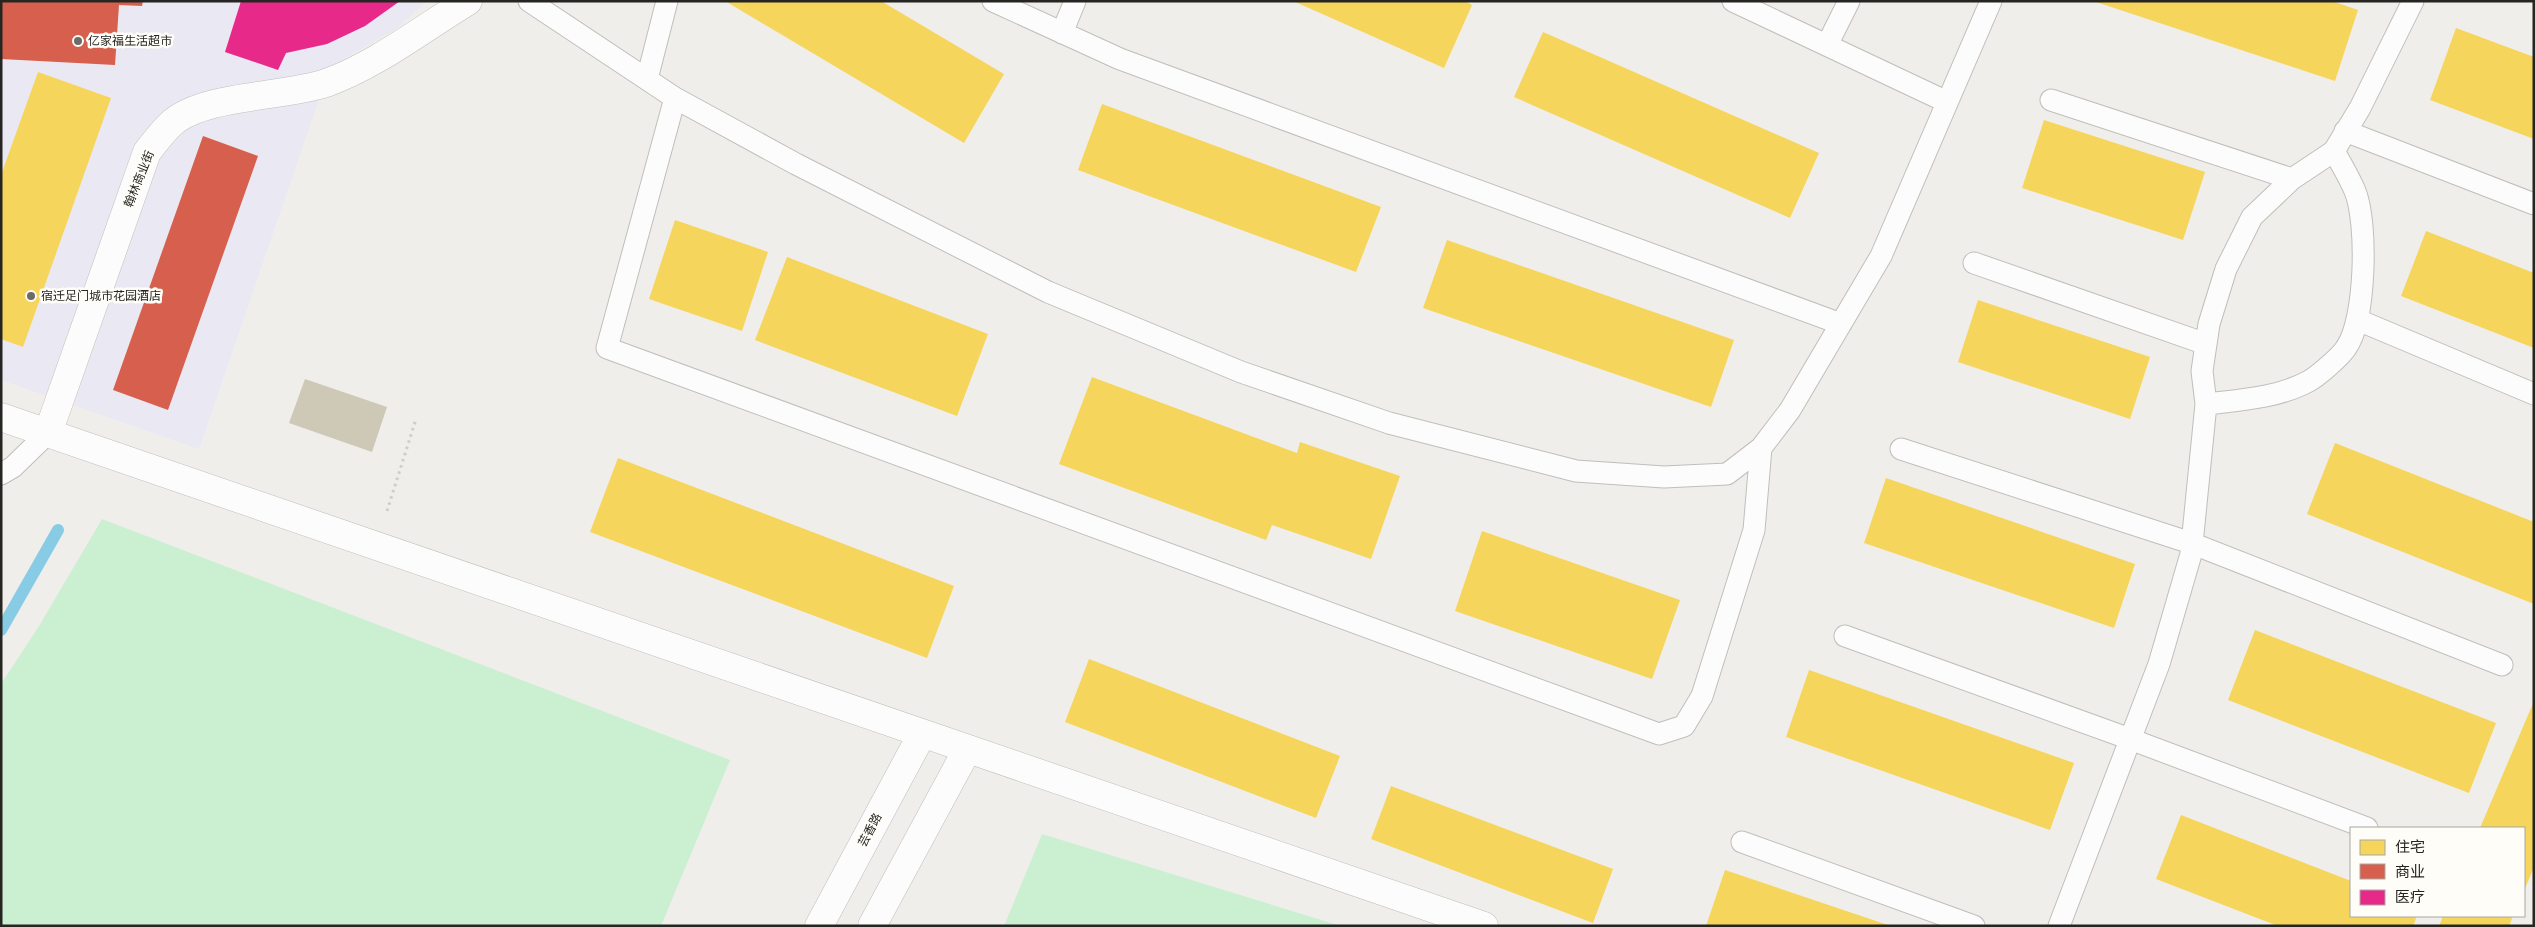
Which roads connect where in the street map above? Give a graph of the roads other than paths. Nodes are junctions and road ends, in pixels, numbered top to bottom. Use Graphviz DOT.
graph roads {
  1 [pos="468,1"];
  2 [pos="529,1"];
  3 [pos="667,1"];
  4 [pos="993,1"];
  5 [pos="1075,1"];
  6 [pos="1733,1"];
  7 [pos="1849,1"];
  8 [pos="1991,1"];
  9 [pos="2407,3"];
  10 [pos="1062,33"];
  11 [pos="1827,45"];
  12 [pos="647,79"];
  13 [pos="674,98"];
  14 [pos="2051,100"];
  15 [pos="1947,102"];
  16 [pos="2345,131"];
  17 [pos="2334,150"];
  18 [pos="2292,179"];
  19 [pos="2534,204"];
  20 [pos="1974,263"];
  21 [pos="2358,320"];
  22 [pos="1841,324"];
  23 [pos="2206,344"];
  24 [pos="2534,394"];
  25 [pos="2206,404"];
  26 [pos="1,417"];
  27 [pos="48,434"];
  28 [pos="1761,448"];
  29 [pos="1901,449"];
  30 [pos="1,474"];
  31 [pos="2192,543"];
  32 [pos="1845,636"];
  33 [pos="2502,665"];
  34 [pos="922,734"];
  35 [pos="2130,739"];
  36 [pos="967,750"];
  37 [pos="2364,827"];
  38 [pos="1742,842"];
  39 [pos="819,926"];
  40 [pos="872,926"];
  41 [pos="1484,926"];
  42 [pos="1974,926"];
  43 [pos="2059,926"];
  1 -- 27 [label="street, 翰林商业街"];
  2 -- 12 [label="lane"];
  3 -- 12 [label="lane"];
  4 -- 10 [label="lane"];
  5 -- 10 [label="lane"];
  6 -- 11 [label="lane"];
  7 -- 11 [label="lane"];
  8 -- 15 [label="lane"];
  9 -- 16 [label="lane"];
  10 -- 22 [label="lane"];
  11 -- 15 [label="lane"];
  12 -- 13 [label="lane"];
  13 -- 28 [label="lane"];
  13 -- 28 [label="lane"];
  14 -- 18 [label="lane"];
  15 -- 22 [label="lane"];
  16 -- 17 [label="lane"];
  16 -- 19 [label="lane"];
  17 -- 18 [label="lane"];
  17 -- 21 [label="lane"];
  18 -- 23 [label="lane"];
  20 -- 23 [label="lane"];
  21 -- 24 [label="lane"];
  21 -- 25 [label="lane"];
  22 -- 28 [label="lane"];
  23 -- 25 [label="lane"];
  25 -- 31 [label="lane"];
  26 -- 27 [label="street"];
  27 -- 30 [label="lane"];
  27 -- 34 [label="street"];
  29 -- 31 [label="lane"];
  31 -- 33 [label="lane"];
  31 -- 35 [label="lane"];
  32 -- 35 [label="lane"];
  34 -- 36 [label="street"];
  34 -- 39 [label="street, 芸香路"];
  35 -- 37 [label="lane"];
  35 -- 43 [label="lane"];
  36 -- 40 [label="street"];
  36 -- 41 [label="street"];
  38 -- 42 [label="lane"];
}
